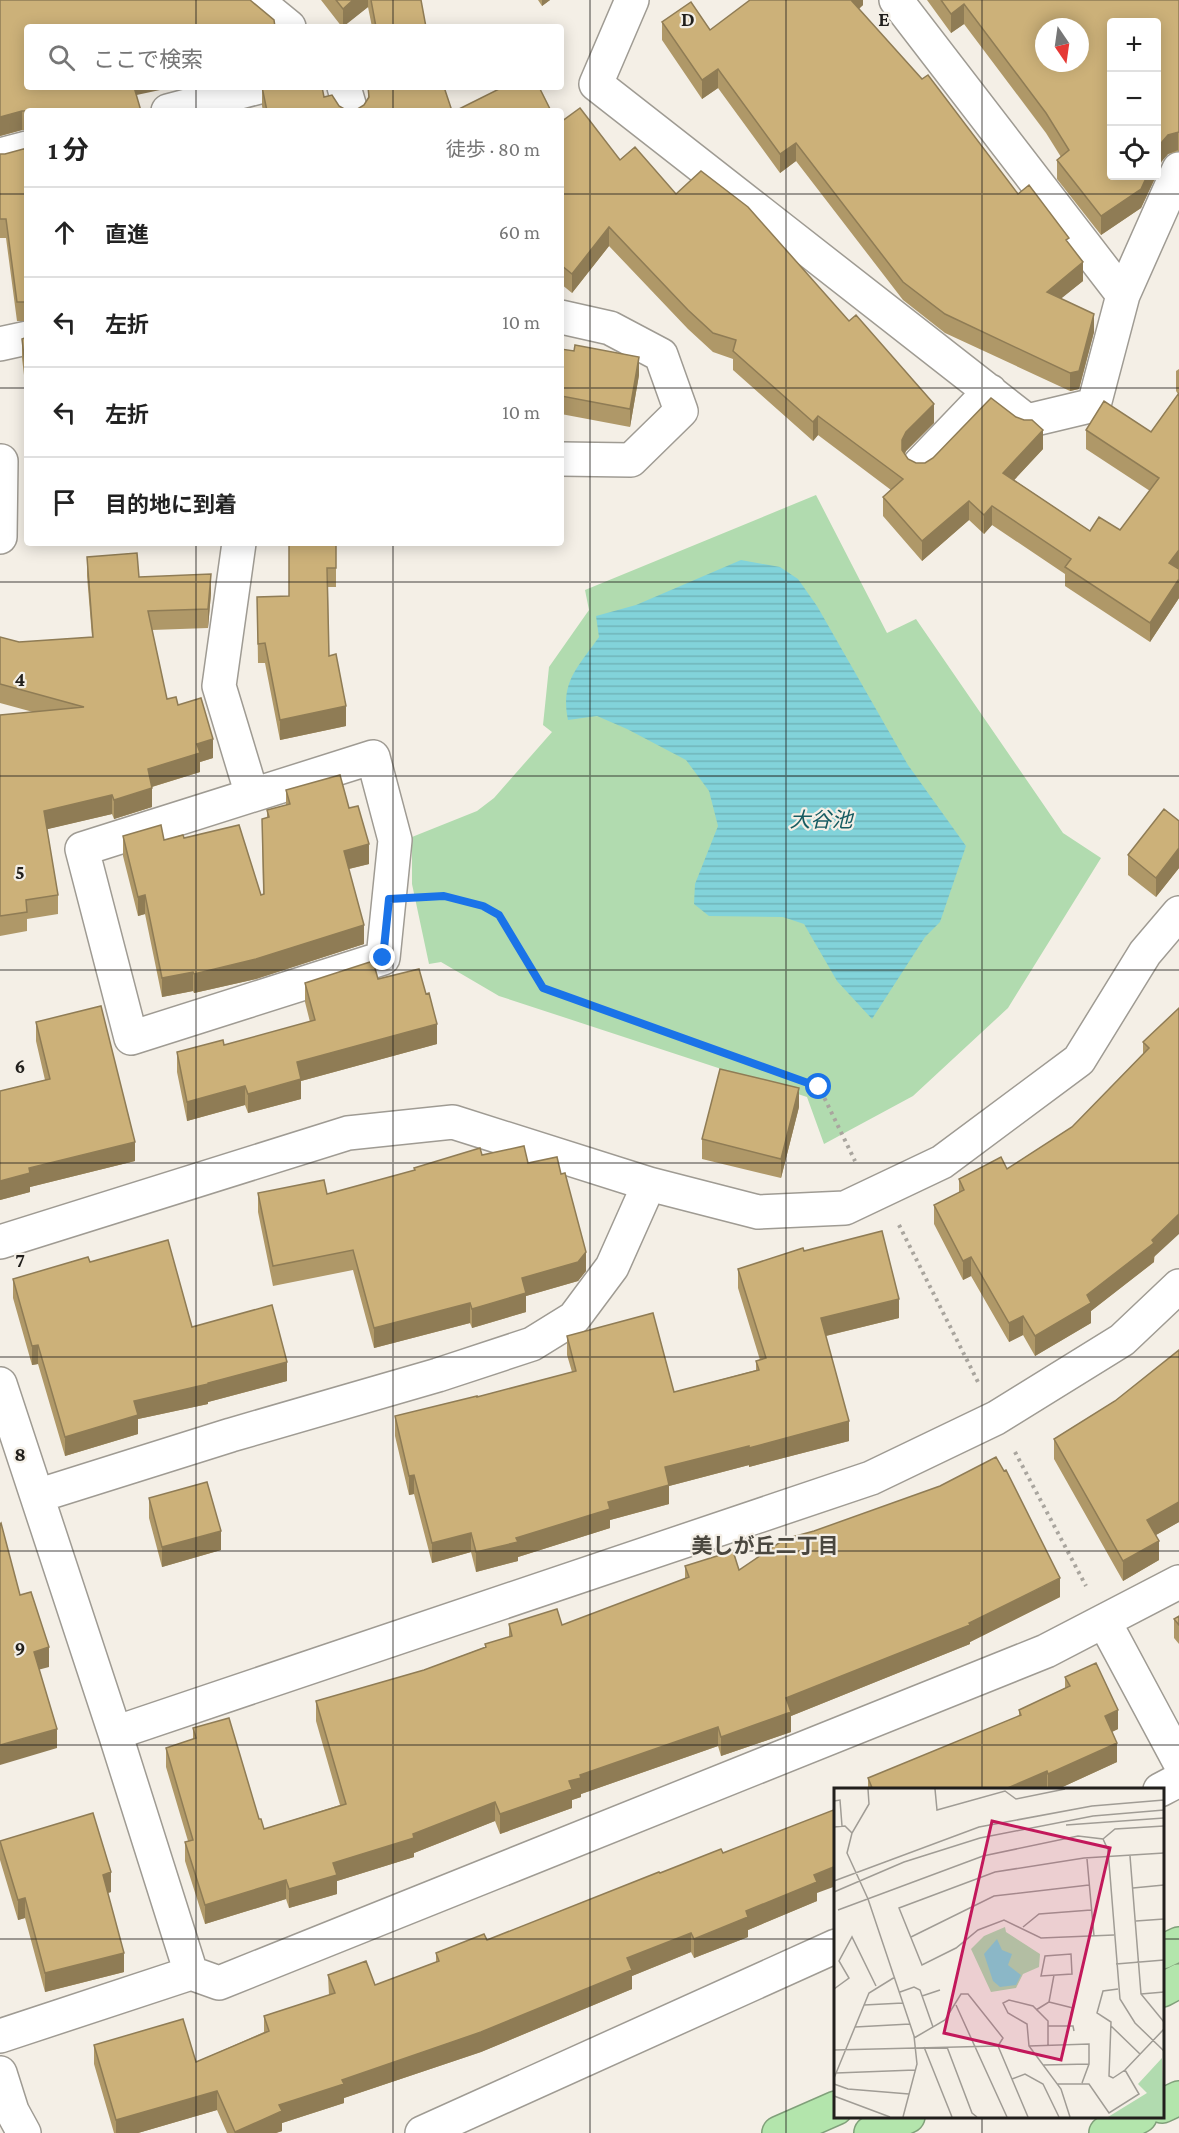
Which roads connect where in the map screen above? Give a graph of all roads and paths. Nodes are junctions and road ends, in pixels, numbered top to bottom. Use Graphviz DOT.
graph roads {
  1 [pos="256,0"];
  2 [pos="632,0"];
  3 [pos="896,0"];
  4 [pos="285,24"];
  5 [pos="248,90"];
  6 [pos="345,90"];
  7 [pos="179,108"];
  8 [pos="350,108"];
  9 [pos="24,149"];
  10 [pos="0,155"];
  11 [pos="1179,169"];
  12 [pos="1123,295"];
  13 [pos="564,318"];
  14 [pos="24,339"];
  15 [pos="0,345"];
  16 [pos="990,391"];
  17 [pos="564,459"];
  18 [pos="1,461"];
  19 [pos="920,464"];
  20 [pos="0,525"];
  21 [pos="24,525"];
  22 [pos="0,537"];
  23 [pos="239,546"];
  24 [pos="252,795"];
  25 [pos="389,899"];
  26 [pos="1179,913"];
  27 [pos="649,1184"];
  28 [pos="872,1195"];
  29 [pos="0,1242"];
  30 [pos="1179,1286"];
  31 [pos="0,1384"];
  32 [pos="37,1496"];
  33 [pos="1179,1582"];
  34 [pos="1104,1621"];
  35 [pos="115,1733"];
  36 [pos="1179,1761"];
  37 [pos="1179,1780"];
  38 [pos="1164,1788"];
  39 [pos="1179,1944"];
  40 [pos="834,1947"];
  41 [pos="1164,1951"];
  42 [pos="190,1973"];
  43 [pos="1179,1981"];
  44 [pos="1164,1989"];
  45 [pos="0,2036"];
  46 [pos="0,2073"];
  47 [pos="1179,2098"];
  48 [pos="1164,2105"];
  49 [pos="834,2109"];
  50 [pos="904,2118"];
  51 [pos="1136,2118"];
  52 [pos="24,2133"];
  53 [pos="423,2133"];
  54 [pos="779,2133"];
  55 [pos="871,2133"];
  56 [pos="1106,2133"];
  1 -- 4 [label="street"];
  2 -- 16 [label="street"];
  3 -- 12 [label="street"];
  5 -- 7 [label="street"];
  6 -- 8 [label="street"];
  9 -- 10 [label="street"];
  11 -- 12 [label="street"];
  12 -- 16 [label="street"];
  13 -- 17 [label="street"];
  14 -- 15 [label="street"];
  16 -- 19 [label="street"];
  18 -- 20 [label="street"];
  20 -- 21 [label="street"];
  20 -- 22 [label="street"];
  23 -- 24 [label="street"];
  24 -- 25 [label="street"];
  24 -- 25 [label="street"];
  25 -- 28 [label="path"];
  26 -- 28 [label="street"];
  27 -- 28 [label="street"];
  27 -- 29 [label="street"];
  27 -- 32 [label="street"];
  30 -- 35 [label="street"];
  31 -- 32 [label="street"];
  32 -- 35 [label="street"];
  33 -- 34 [label="street"];
  34 -- 36 [label="street"];
  34 -- 42 [label="street"];
  35 -- 42 [label="street"];
  37 -- 38 [label="street"];
  39 -- 41 [label="highway"];
  40 -- 53 [label="street"];
  42 -- 45 [label="street"];
  43 -- 44 [label="highway"];
  46 -- 52 [label="street"];
  47 -- 48 [label="highway"];
  49 -- 54 [label="highway"];
  50 -- 55 [label="highway"];
  51 -- 56 [label="highway"];
}
